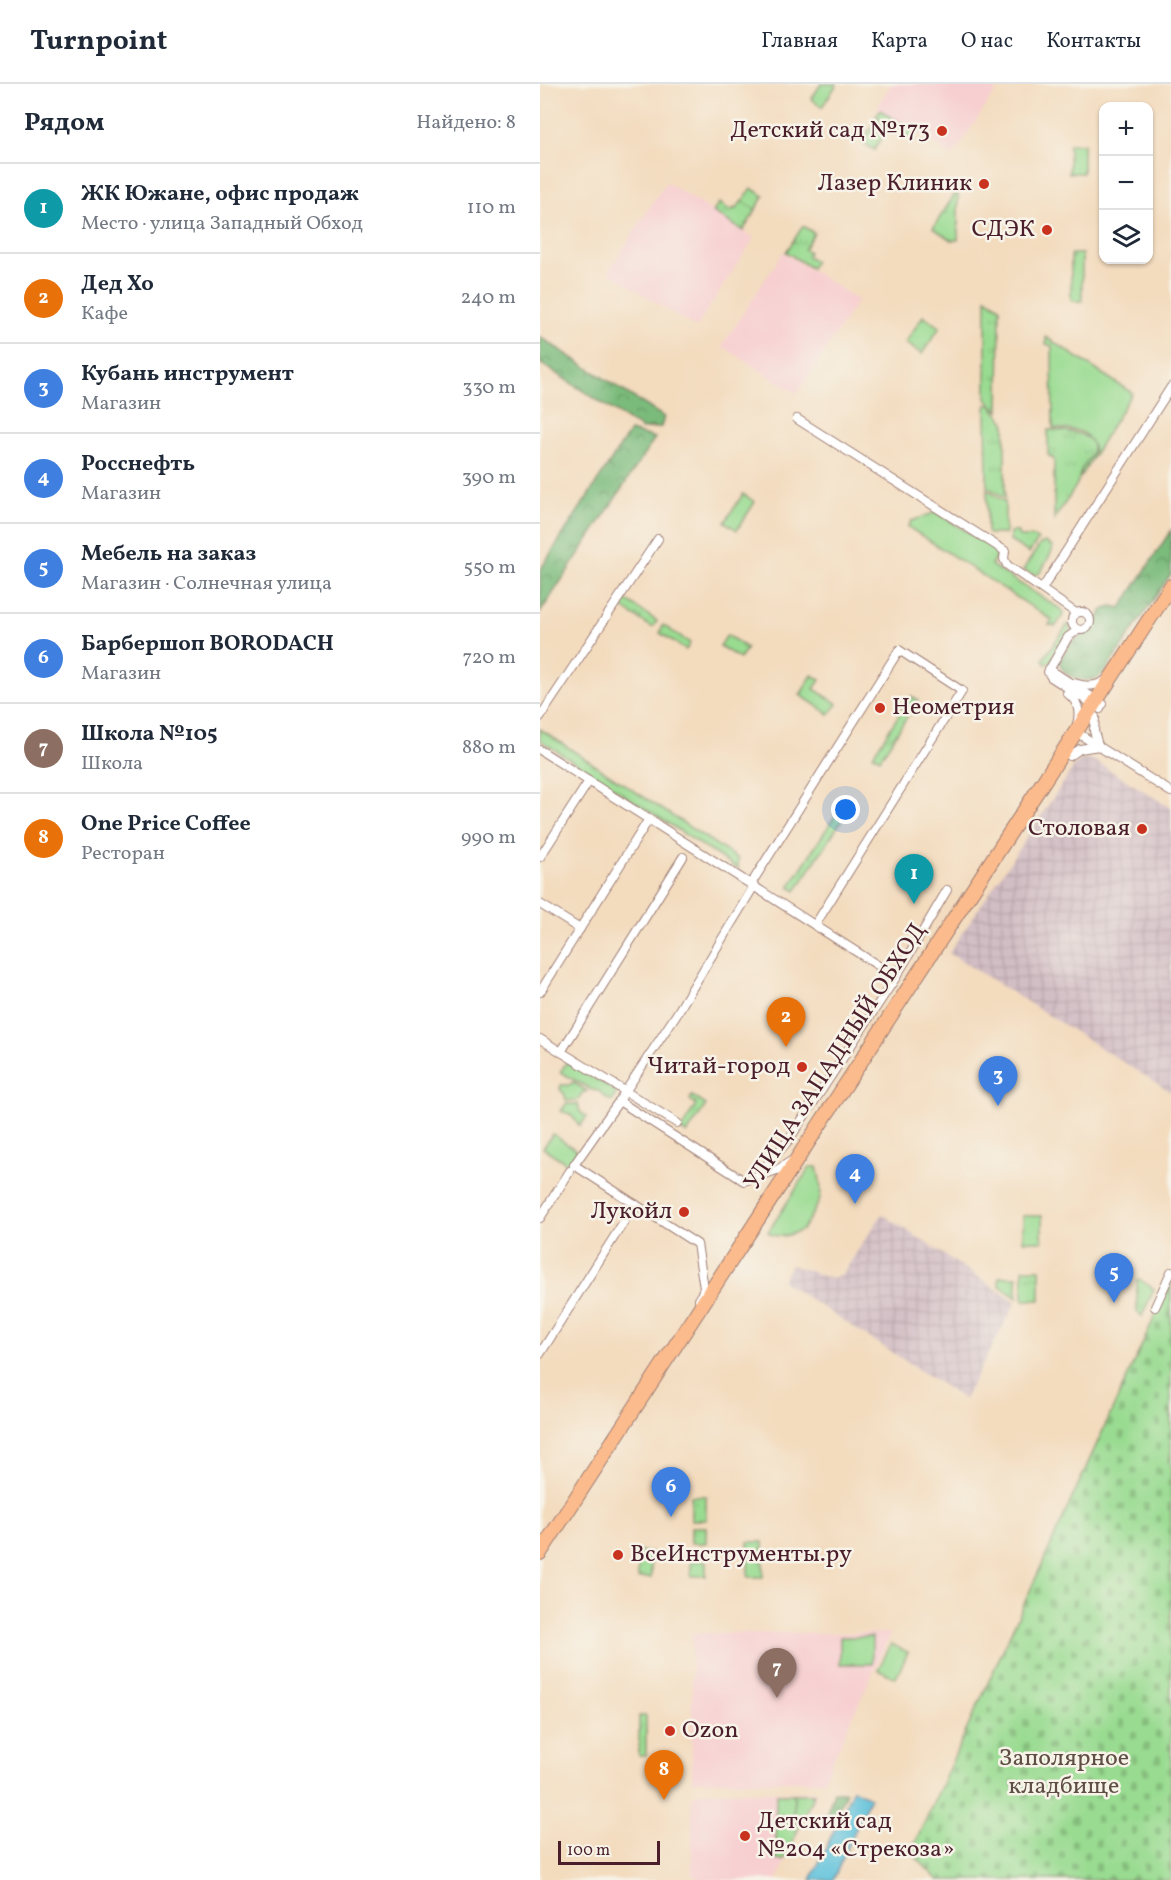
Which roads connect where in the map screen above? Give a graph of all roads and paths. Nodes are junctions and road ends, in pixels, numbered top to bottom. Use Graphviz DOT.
graph roads {
  1 [pos="1171,387"];
  2 [pos="797,419"];
  3 [pos="658,539"];
  4 [pos="1171,585"];
  5 [pos="1041,589"];
  6 [pos="1171,599"];
  7 [pos="1076,613"];
  8 [pos="1078,630"];
  9 [pos="1117,669"];
  10 [pos="1050,673"];
  11 [pos="1070,682"];
  12 [pos="1097,707"];
  13 [pos="540,717"];
  14 [pos="1077,735"];
  15 [pos="1099,746"];
  16 [pos="540,750"];
  17 [pos="1070,756"];
  18 [pos="589,781"];
  19 [pos="1171,792"];
  20 [pos="649,819"];
  21 [pos="540,857"];
  22 [pos="683,857"];
  23 [pos="753,885"];
  24 [pos="947,890"];
  25 [pos="540,904"];
  26 [pos="815,925"];
  27 [pos="580,929"];
  28 [pos="896,977"];
  29 [pos="540,992"];
  30 [pos="540,1039"];
  31 [pos="561,1052"];
  32 [pos="624,1092"];
  33 [pos="619,1101"];
  34 [pos="677,1123"];
  35 [pos="810,1139"];
  36 [pos="570,1171"];
  37 [pos="756,1177"];
  38 [pos="635,1204"];
  39 [pos="540,1218"];
  40 [pos="1171,1272"];
  41 [pos="1155,1307"];
  42 [pos="680,1338"];
  43 [pos="540,1354"];
  44 [pos="540,1552"];
  45 [pos="540,1564"];
  1 -- 5 [label="street"];
  2 -- 5 [label="street"];
  3 -- 13 [label="street"];
  4 -- 9 [label="highway, УЛИЦА ЗАПАДНЫЙ ОБХОД"];
  5 -- 7 [label="street"];
  6 -- 12 [label="highway, УЛИЦА ЗАПАДНЫЙ ОБХОД"];
  7 -- 8 [label="street"];
  7 -- 8 [label="street"];
  8 -- 10 [label="street"];
  9 -- 11 [label="street"];
  9 -- 12 [label="highway, УЛИЦА ЗАПАДНЫЙ ОБХОД"];
  10 -- 11 [label="street"];
  10 -- 12 [label="street"];
  10 -- 14 [label="street"];
  11 -- 12 [label="street"];
  12 -- 14 [label="highway, УЛИЦА ЗАПАДНЫЙ ОБХОД"];
  12 -- 15 [label="street"];
  14 -- 15 [label="street"];
  14 -- 17 [label="highway, УЛИЦА ЗАПАДНЫЙ ОБХОД"];
  14 -- 35 [label="highway, УЛИЦА ЗАПАДНЫЙ ОБХОД"];
  15 -- 17 [label="street"];
  15 -- 19 [label="street"];
  16 -- 18 [label="street"];
  17 -- 45 [label="highway, УЛИЦА ЗАПАДНЫЙ ОБХОД"];
  18 -- 20 [label="street"];
  18 -- 21 [label="street"];
  20 -- 23 [label="street"];
  20 -- 27 [label="street"];
  22 -- 31 [label="street"];
  23 -- 26 [label="street"];
  23 -- 26 [label="street"];
  23 -- 32 [label="street"];
  24 -- 28 [label="street"];
  25 -- 27 [label="street"];
  26 -- 28 [label="street"];
  27 -- 29 [label="street"];
  28 -- 37 [label="street"];
  30 -- 31 [label="street"];
  31 -- 32 [label="street"];
  32 -- 33 [label="street"];
  32 -- 34 [label="street"];
  33 -- 37 [label="street"];
  33 -- 38 [label="street"];
  35 -- 37 [label="street"];
  35 -- 42 [label="highway, УЛИЦА ЗАПАДНЫЙ ОБХОД"];
  36 -- 39 [label="street"];
  38 -- 42 [label="street"];
  38 -- 43 [label="street"];
  40 -- 41 [label="street"];
  42 -- 44 [label="highway, УЛИЦА ЗАПАДНЫЙ ОБХОД"];
}
